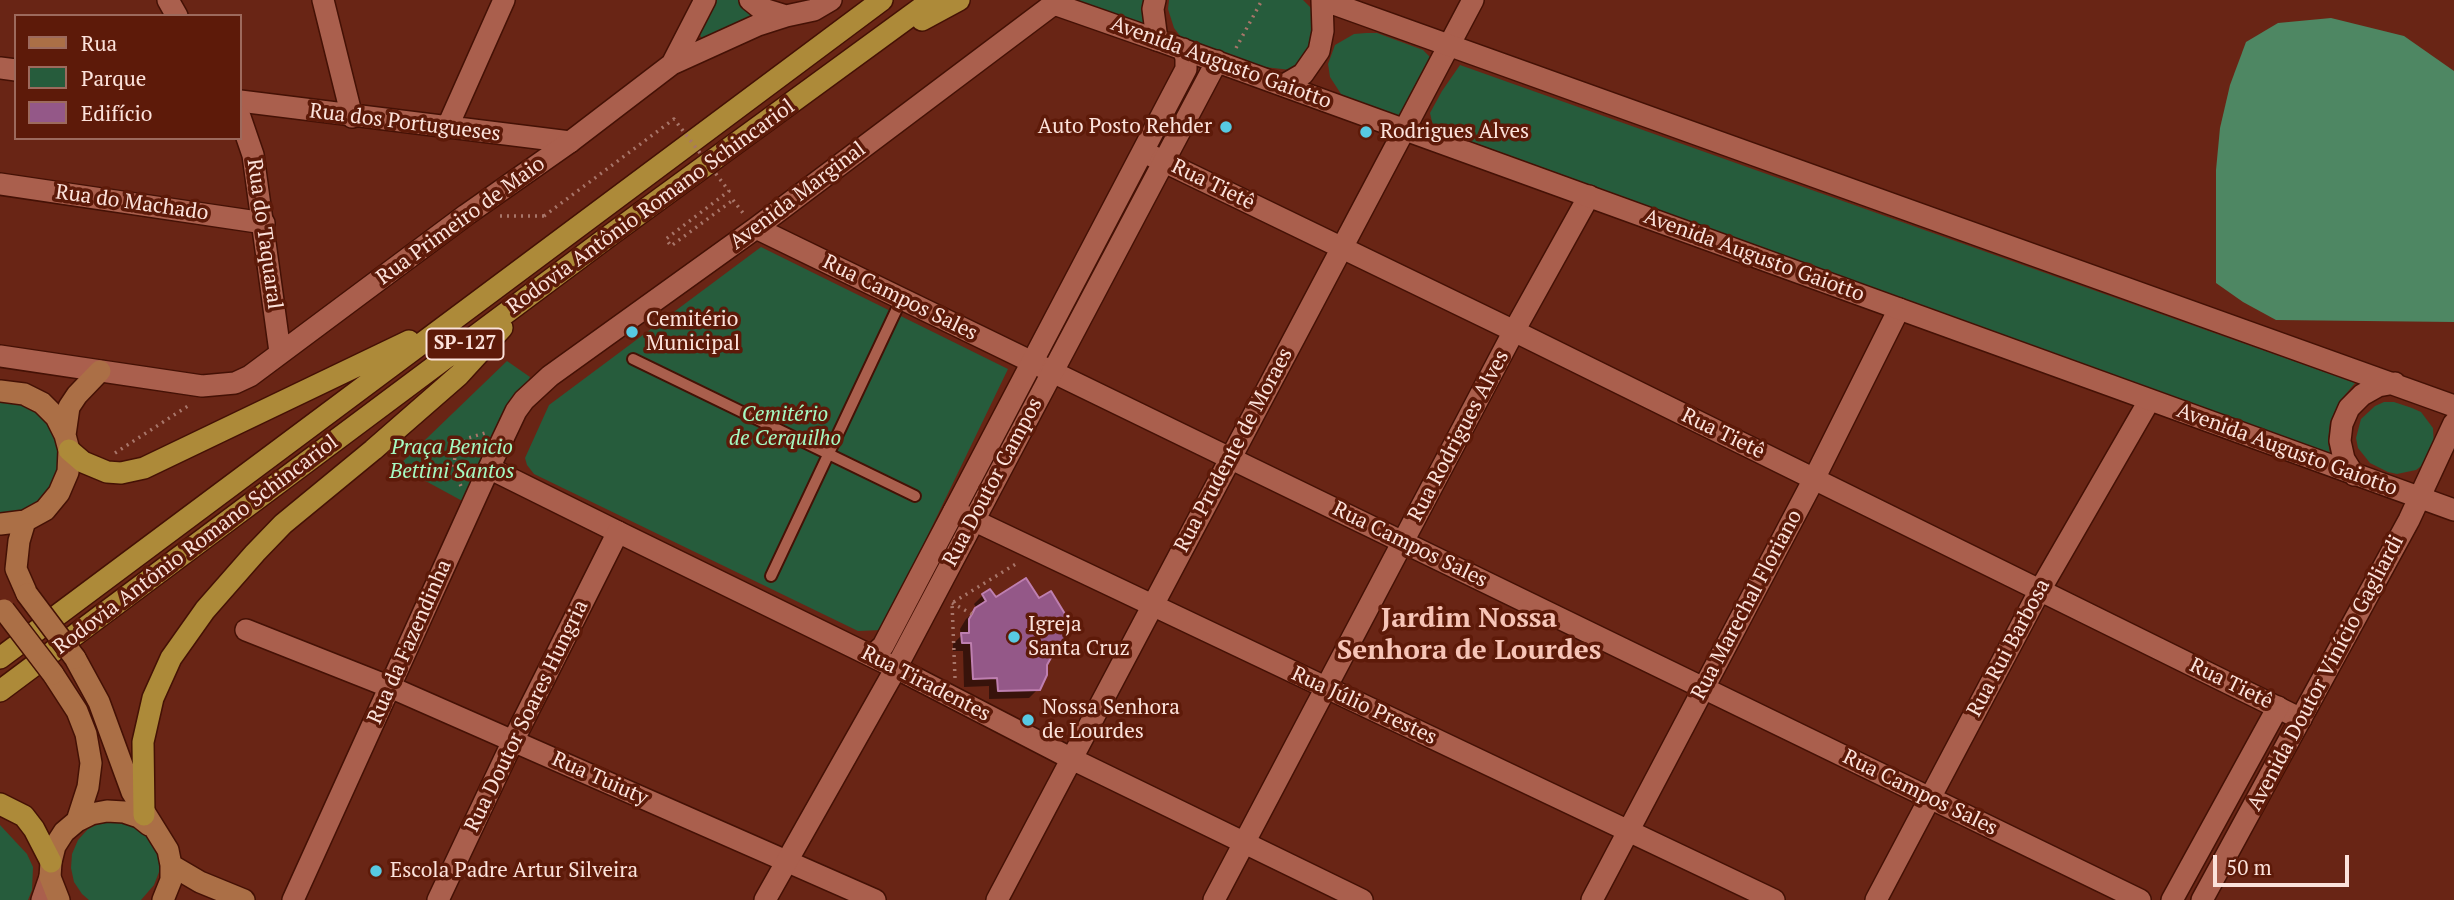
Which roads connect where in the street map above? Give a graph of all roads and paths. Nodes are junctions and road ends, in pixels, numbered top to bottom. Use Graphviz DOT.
graph roads {
  1 [pos="323,0"];
  2 [pos="504,0"];
  3 [pos="705,0"];
  4 [pos="750,0"];
  5 [pos="831,0"];
  6 [pos="882,0"];
  7 [pos="932,0"];
  8 [pos="959,0"];
  9 [pos="1155,0"];
  10 [pos="1262,0"];
  11 [pos="1322,0"];
  12 [pos="1473,0"];
  13 [pos="1057,2"];
  14 [pos="786,16"];
  15 [pos="1157,40"];
  16 [pos="1449,46"];
  17 [pos="1183,49"];
  18 [pos="858,55"];
  19 [pos="1222,63"];
  20 [pos="672,64"];
  21 [pos="1284,85"];
  22 [pos="242,101"];
  23 [pos="352,117"];
  24 [pos="242,123"];
  25 [pos="447,128"];
  26 [pos="1407,129"];
  27 [pos="570,142"];
  28 [pos="1143,151"];
  29 [pos="1164,162"];
  30 [pos="0,184"];
  31 [pos="1589,196"];
  32 [pos="733,200"];
  33 [pos="467,215"];
  34 [pos="264,223"];
  35 [pos="756,228"];
  36 [pos="1341,247"];
  37 [pos="539,289"];
  38 [pos="483,298"];
  39 [pos="902,298"];
  40 [pos="1899,309"];
  41 [pos="1514,331"];
  42 [pos="280,352"];
  43 [pos="0,356"];
  44 [pos="633,359"];
  45 [pos="1042,366"];
  46 [pos="100,371"];
  47 [pos="2395,383"];
  48 [pos="219,386"];
  49 [pos="534,389"];
  50 [pos="0,391"];
  51 [pos="2150,401"];
  52 [pos="2454,406"];
  53 [pos="2454,424"];
  54 [pos="505,435"];
  55 [pos="67,442"];
  56 [pos="828,454"];
  57 [pos="1230,458"];
  58 [pos="93,467"];
  59 [pos="489,468"];
  60 [pos="2354,475"];
  61 [pos="1814,479"];
  62 [pos="915,496"];
  63 [pos="476,498"];
  64 [pos="2419,498"];
  65 [pos="2454,510"];
  66 [pos="964,515"];
  67 [pos="25,521"];
  68 [pos="0,524"];
  69 [pos="618,532"];
  70 [pos="1403,542"];
  71 [pos="1031,547"];
  72 [pos="771,576"];
  73 [pos="2040,590"];
  74 [pos="1152,605"];
  75 [pos="2,607"];
  76 [pos="246,630"];
  77 [pos="872,656"];
  78 [pos="0,658"];
  79 [pos="896,668"];
  80 [pos="390,688"];
  81 [pos="1327,688"];
  82 [pos="1703,688"];
  83 [pos="0,691"];
  84 [pos="951,696"];
  85 [pos="2278,707"];
  86 [pos="2301,719"];
  87 [pos="513,741"];
  88 [pos="1072,759"];
  89 [pos="1930,798"];
  90 [pos="0,804"];
  91 [pos="147,820"];
  92 [pos="77,821"];
  93 [pos="1629,832"];
  94 [pos="1245,843"];
  95 [pos="785,860"];
  96 [pos="171,865"];
  97 [pos="51,869"];
  98 [pos="42,900"];
  99 [pos="59,900"];
  100 [pos="163,900"];
  101 [pos="244,900"];
  102 [pos="293,900"];
  103 [pos="438,900"];
  104 [pos="765,900"];
  105 [pos="875,900"];
  106 [pos="997,900"];
  107 [pos="1214,900"];
  108 [pos="1362,900"];
  109 [pos="1592,900"];
  110 [pos="1774,900"];
  111 [pos="1876,900"];
  112 [pos="2140,900"];
  113 [pos="2172,900"];
  114 [pos="2202,900"];
  1 -- 23 [label="street"];
  2 -- 25 [label="street"];
  3 -- 20 [label="street, Rua Primeiro de Maio"];
  4 -- 14 [label="street"];
  5 -- 14 [label="street, Rua Primeiro de Maio"];
  6 -- 38 [label="highway, Rodovia Antônio Romano Schincariol / SP-127"];
  7 -- 18 [label="highway, Rodovia Antônio Romano Schincariol / SP-127"];
  8 -- 18 [label="highway"];
  9 -- 15 [label="street"];
  10 -- 19 [label="path"];
  11 -- 16 [label="street"];
  11 -- 21 [label="street"];
  12 -- 16 [label="street, Rua Prudente de Moraes"];
  13 -- 15 [label="street, Avenida Augusto Gaiotto"];
  13 -- 35 [label="street, Avenida Marginal"];
  14 -- 20 [label="street, Rua Primeiro de Maio"];
  15 -- 17 [label="street, Avenida Augusto Gaiotto"];
  16 -- 26 [label="street, Rua Prudente de Moraes"];
  16 -- 47 [label="street"];
  17 -- 19 [label="street, Avenida Augusto Gaiotto"];
  17 -- 28 [label="street, Rua Doutor Campos"];
  18 -- 37 [label="highway, Rodovia Antônio Romano Schincariol / SP-127"];
  19 -- 21 [label="street, Avenida Augusto Gaiotto"];
  19 -- 29 [label="street, Rua Doutor Campos"];
  20 -- 27 [label="street, Rua Primeiro de Maio"];
  21 -- 26 [label="street, Avenida Augusto Gaiotto"];
  22 -- 23 [label="street, Rua dos Portugueses"];
  23 -- 25 [label="street, Rua dos Portugueses"];
  24 -- 34 [label="street, Rua do Taquaral"];
  25 -- 27 [label="street, Rua dos Portugueses"];
  26 -- 31 [label="street, Avenida Augusto Gaiotto"];
  26 -- 36 [label="street, Rua Prudente de Moraes"];
  27 -- 33 [label="street, Rua Primeiro de Maio"];
  28 -- 29 [label="street, Rua Tietê"];
  28 -- 45 [label="street, Rua Doutor Campos"];
  29 -- 36 [label="street, Rua Tietê"];
  29 -- 45 [label="street, Rua Doutor Campos"];
  30 -- 34 [label="street, Rua do Machado"];
  31 -- 40 [label="street, Avenida Augusto Gaiotto"];
  31 -- 41 [label="street, Rua Rodrigues Alves"];
  32 -- 33 [label="path, bridge"];
  33 -- 42 [label="street, Rua Primeiro de Maio"];
  34 -- 42 [label="street, Rua do Taquaral"];
  35 -- 39 [label="street, Rua Campos Sales"];
  35 -- 49 [label="street, Avenida Marginal"];
  36 -- 41 [label="street, Rua Tietê"];
  36 -- 57 [label="street, Rua Prudente de Moraes"];
  37 -- 83 [label="highway, Rodovia Antônio Romano Schincariol / SP-127"];
  37 -- 91 [label="highway"];
  38 -- 58 [label="highway"];
  38 -- 78 [label="highway, Rodovia Antônio Romano Schincariol / SP-127"];
  39 -- 45 [label="street, Rua Campos Sales"];
  39 -- 56 [label="lane"];
  40 -- 51 [label="street, Avenida Augusto Gaiotto"];
  40 -- 61 [label="street, Rua Marechal Floriano"];
  41 -- 61 [label="street, Rua Tietê"];
  41 -- 70 [label="street, Rua Rodrigues Alves"];
  42 -- 48 [label="street, Rua Primeiro de Maio"];
  43 -- 46 [label="street"];
  44 -- 56 [label="lane"];
  45 -- 57 [label="street, Rua Campos Sales"];
  45 -- 66 [label="street, Rua Doutor Campos"];
  46 -- 48 [label="street"];
  46 -- 55 [label="main road"];
  47 -- 52 [label="street"];
  47 -- 60 [label="street"];
  48 -- 58 [label="path"];
  49 -- 54 [label="street, Rua da Fazendinha"];
  50 -- 55 [label="main road"];
  51 -- 60 [label="street, Avenida Augusto Gaiotto"];
  51 -- 73 [label="street, Rua Rui Barbosa"];
  53 -- 64 [label="street, Avenida Doutor Vinício Gagliardi"];
  54 -- 59 [label="street, Rua da Fazendinha"];
  54 -- 63 [label="path"];
  55 -- 58 [label="highway"];
  55 -- 67 [label="main road"];
  56 -- 62 [label="lane"];
  56 -- 72 [label="lane"];
  57 -- 70 [label="street, Rua Campos Sales"];
  57 -- 74 [label="street, Rua Prudente de Moraes"];
  59 -- 63 [label="street, Rua da Fazendinha"];
  59 -- 69 [label="street, Rua Tiradentes"];
  60 -- 64 [label="street, Avenida Augusto Gaiotto"];
  61 -- 73 [label="street, Rua Tietê"];
  61 -- 82 [label="street, Rua Marechal Floriano"];
  63 -- 80 [label="street, Rua da Fazendinha"];
  64 -- 65 [label="street, Avenida Augusto Gaiotto"];
  64 -- 86 [label="street, Avenida Doutor Vinício Gagliardi"];
  66 -- 71 [label="street, Rua Júlio Prestes"];
  66 -- 77 [label="street, Rua Doutor Campos"];
  66 -- 79 [label="street, Rua Doutor Campos"];
  67 -- 68 [label="main road"];
  67 -- 91 [label="main road, bridge"];
  69 -- 77 [label="street, Rua Tiradentes"];
  69 -- 87 [label="street, Rua Doutor Soares Hungria"];
  70 -- 81 [label="street, Rua Rodrigues Alves"];
  70 -- 82 [label="street, Rua Campos Sales"];
  71 -- 74 [label="street, Rua Júlio Prestes"];
  71 -- 84 [label="path"];
  73 -- 85 [label="street, Rua Tietê"];
  73 -- 89 [label="street, Rua Rui Barbosa"];
  74 -- 81 [label="street, Rua Júlio Prestes"];
  74 -- 88 [label="street, Rua Prudente de Moraes"];
  75 -- 92 [label="main road, bridge"];
  76 -- 80 [label="street, Rua Tuiuty"];
  77 -- 79 [label="street, Rua Tiradentes"];
  79 -- 84 [label="street, Rua Tiradentes"];
  79 -- 95 [label="street, Rua Doutor Campos"];
  80 -- 87 [label="street, Rua Tuiuty"];
  80 -- 102 [label="street, Rua da Fazendinha"];
  81 -- 93 [label="street, Rua Júlio Prestes"];
  81 -- 94 [label="street, Rua Rodrigues Alves"];
  82 -- 89 [label="street, Rua Campos Sales"];
  82 -- 93 [label="street, Rua Marechal Floriano"];
  84 -- 88 [label="street, Rua Tiradentes"];
  85 -- 86 [label="street, Rua Tietê"];
  85 -- 113 [label="street"];
  86 -- 114 [label="street, Avenida Doutor Vinício Gagliardi"];
  87 -- 95 [label="street, Rua Tuiuty"];
  87 -- 103 [label="street, Rua Doutor Soares Hungria"];
  88 -- 94 [label="street, Rua Tiradentes"];
  88 -- 106 [label="street, Rua Prudente de Moraes"];
  89 -- 111 [label="street, Rua Rui Barbosa"];
  89 -- 112 [label="street, Rua Campos Sales"];
  90 -- 97 [label="highway"];
  91 -- 92 [label="main road"];
  91 -- 96 [label="main road"];
  92 -- 97 [label="main road"];
  93 -- 109 [label="street, Rua Marechal Floriano"];
  93 -- 110 [label="street, Rua Júlio Prestes"];
  94 -- 107 [label="street, Rua Rodrigues Alves"];
  94 -- 108 [label="street, Rua Tiradentes"];
  95 -- 104 [label="street, Rua Doutor Campos"];
  95 -- 105 [label="street, Rua Tuiuty"];
  96 -- 100 [label="main road"];
  96 -- 101 [label="main road"];
  97 -- 98 [label="street"];
  97 -- 99 [label="main road"];
}
